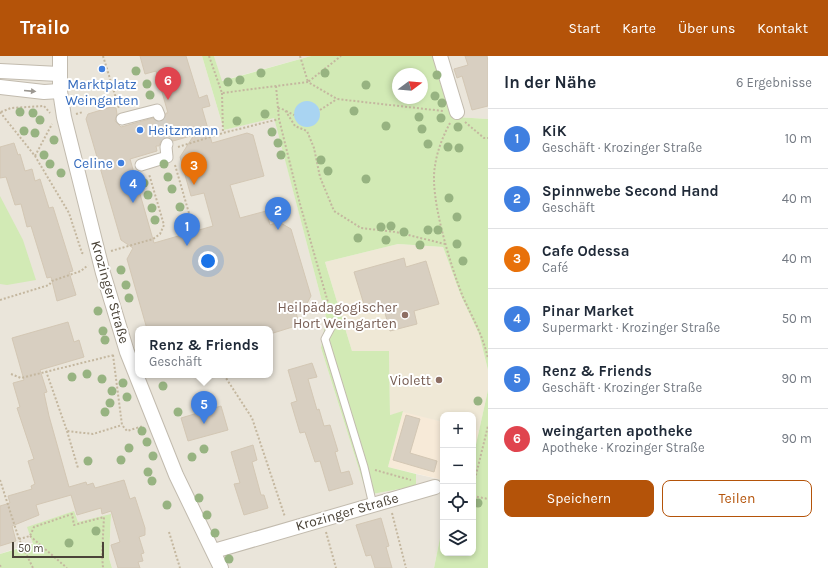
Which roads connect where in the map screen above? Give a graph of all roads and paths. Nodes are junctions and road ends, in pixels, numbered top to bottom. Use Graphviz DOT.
graph roads {
  1 [pos="60,56"];
  2 [pos="103,56"];
  3 [pos="209,56"];
  4 [pos="300,56"];
  5 [pos="341,56"];
  6 [pos="440,56"];
  7 [pos="0,71"];
  8 [pos="59,74"];
  9 [pos="308,82"];
  10 [pos="276,86"];
  11 [pos="0,87"];
  12 [pos="60,91"];
  13 [pos="222,92"];
  14 [pos="337,100"];
  15 [pos="278,108"];
  16 [pos="285,110"];
  17 [pos="320,110"];
  18 [pos="0,112"];
  19 [pos="457,112"];
  20 [pos="294,115"];
  21 [pos="159,116"];
  22 [pos="59,118"];
  23 [pos="122,119"];
  24 [pos="279,119"];
  25 [pos="223,133"];
  26 [pos="488,138"];
  27 [pos="169,151"];
  28 [pos="35,156"];
  29 [pos="141,165"];
  30 [pos="193,227"];
  31 [pos="444,244"];
  32 [pos="95,259"];
  33 [pos="0,300"];
  34 [pos="334,322"];
  35 [pos="484,339"];
  36 [pos="488,340"];
  37 [pos="120,353"];
  38 [pos="488,359"];
  39 [pos="46,371"];
  40 [pos="11,374"];
  41 [pos="226,378"];
  42 [pos="122,424"];
  43 [pos="144,426"];
  44 [pos="488,426"];
  45 [pos="67,431"];
  46 [pos="364,467"];
  47 [pos="78,468"];
  48 [pos="0,480"];
  49 [pos="414,481"];
  50 [pos="474,484"];
  51 [pos="435,487"];
  52 [pos="476,497"];
  53 [pos="488,499"];
  54 [pos="388,500"];
  55 [pos="373,505"];
  56 [pos="322,520"];
  57 [pos="289,529"];
  58 [pos="169,532"];
  59 [pos="30,536"];
  60 [pos="19,539"];
  61 [pos="214,551"];
  62 [pos="33,568"];
  63 [pos="67,568"];
  64 [pos="103,568"];
  65 [pos="180,568"];
  66 [pos="221,568"];
  67 [pos="336,568"];
  68 [pos="406,568"];
  1 -- 8 [label="street, Krozinger Straße"];
  2 -- 23 [label="path"];
  3 -- 13 [label="path"];
  4 -- 9 [label="path"];
  5 -- 9 [label="path"];
  6 -- 19 [label="street"];
  7 -- 8 [label="street"];
  8 -- 12 [label="street, Krozinger Straße"];
  9 -- 10 [label="path"];
  9 -- 14 [label="path"];
  10 -- 13 [label="path"];
  10 -- 15 [label="path"];
  11 -- 12 [label="street, one-way"];
  12 -- 22 [label="street, Krozinger Straße"];
  13 -- 25 [label="path"];
  14 -- 17 [label="path"];
  14 -- 19 [label="path"];
  15 -- 16 [label="path"];
  15 -- 24 [label="path"];
  16 -- 20 [label="path"];
  16 -- 31 [label="path"];
  18 -- 22 [label="path"];
  18 -- 28 [label="path"];
  19 -- 26 [label="path"];
  19 -- 31 [label="path"];
  21 -- 23 [label="street"];
  22 -- 28 [label="path"];
  22 -- 32 [label="street, Krozinger Straße"];
  24 -- 25 [label="path"];
  24 -- 34 [label="path"];
  25 -- 27 [label="path"];
  27 -- 29 [label="street"];
  27 -- 30 [label="path"];
  28 -- 32 [label="path"];
  29 -- 32 [label="path"];
  31 -- 35 [label="path"];
  32 -- 33 [label="path"];
  32 -- 37 [label="street, Krozinger Straße"];
  34 -- 46 [label="lane"];
  35 -- 36 [label="path"];
  35 -- 38 [label="path"];
  37 -- 39 [label="path"];
  37 -- 42 [label="path"];
  37 -- 61 [label="street, Krozinger Straße"];
  39 -- 40 [label="path"];
  39 -- 45 [label="path"];
  41 -- 57 [label="path"];
  42 -- 43 [label="path"];
  42 -- 45 [label="path"];
  44 -- 50 [label="path"];
  45 -- 47 [label="path"];
  46 -- 49 [label="path"];
  46 -- 55 [label="lane"];
  48 -- 60 [label="path"];
  51 -- 54 [label="street, Krozinger Straße"];
  52 -- 53 [label="path"];
  54 -- 55 [label="street, Krozinger Straße"];
  54 -- 68 [label="path"];
  55 -- 56 [label="street, Krozinger Straße"];
  56 -- 57 [label="street, Krozinger Straße"];
  56 -- 67 [label="path"];
  57 -- 61 [label="street, Krozinger Straße"];
  58 -- 65 [label="path"];
  59 -- 60 [label="path"];
  59 -- 63 [label="path"];
  59 -- 64 [label="path"];
  60 -- 62 [label="path"];
  61 -- 66 [label="street, Krozinger Straße"];
}
